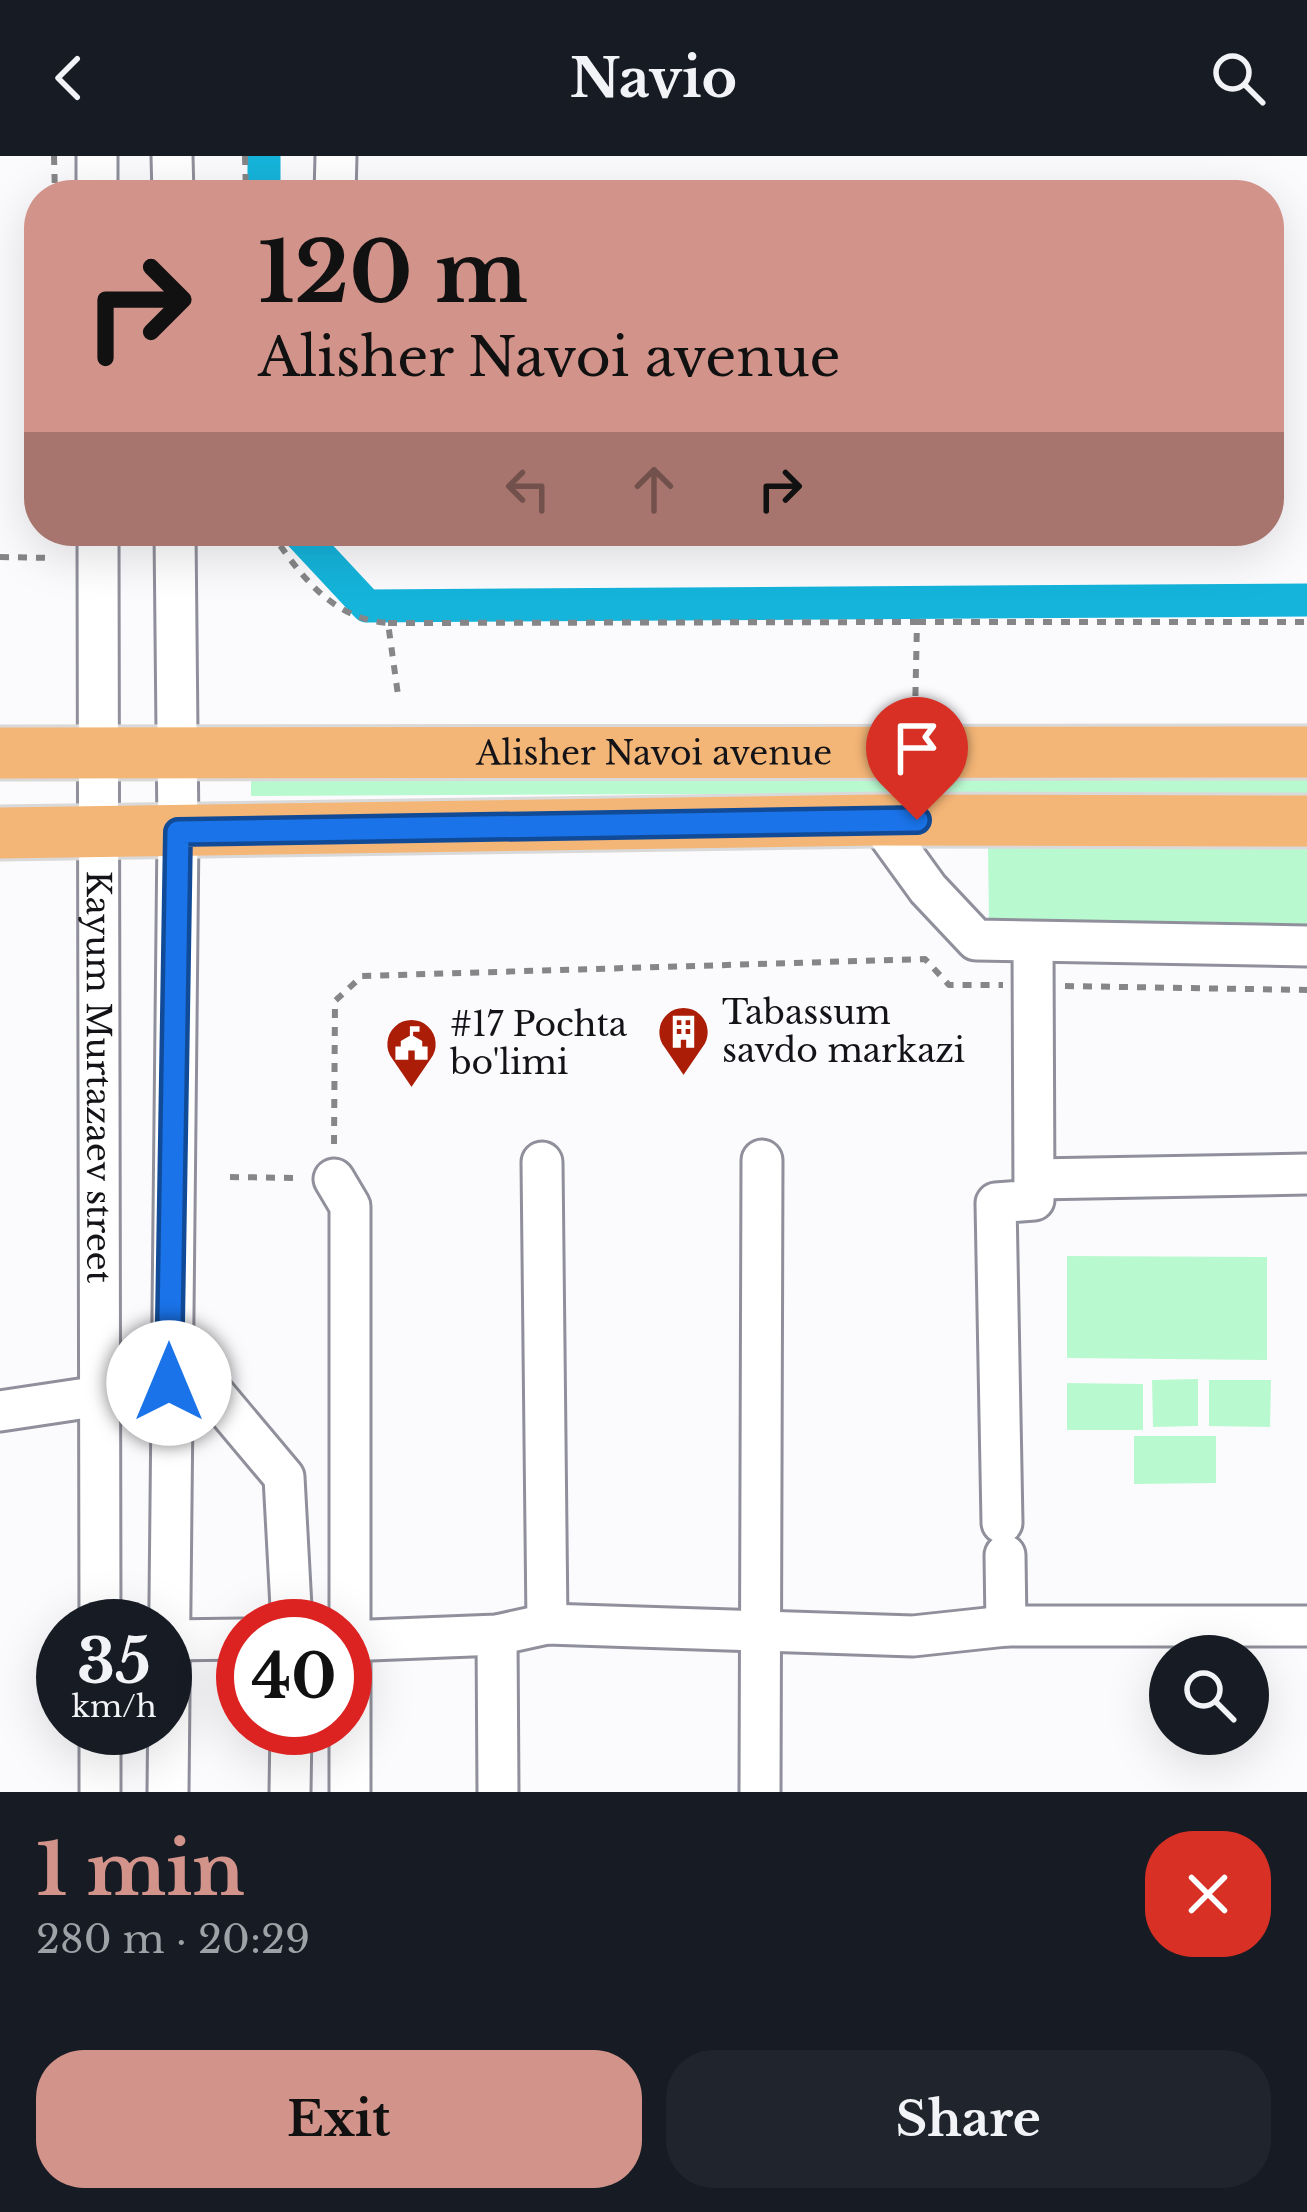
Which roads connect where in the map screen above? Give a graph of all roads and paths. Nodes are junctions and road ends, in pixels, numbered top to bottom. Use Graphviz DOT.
graph roads {
  1 [pos="98,546"];
  2 [pos="175,546"];
  3 [pos="282,546"];
  4 [pos="0,557"];
  5 [pos="53,558"];
  6 [pos="917,622"];
  7 [pos="1307,622"];
  8 [pos="388,623"];
  9 [pos="398,695"];
  10 [pos="915,721"];
  11 [pos="178,749"];
  12 [pos="98,751"];
  13 [pos="1307,752"];
  14 [pos="0,753"];
  15 [pos="878,820"];
  16 [pos="1307,821"];
  17 [pos="178,832"];
  18 [pos="0,833"];
  19 [pos="98,833"];
  20 [pos="1033,945"];
  21 [pos="1307,946"];
  22 [pos="1033,986"];
  23 [pos="1307,990"];
  24 [pos="762,1160"];
  25 [pos="542,1162"];
  26 [pos="1307,1174"];
  27 [pos="230,1177"];
  28 [pos="334,1179"];
  29 [pos="1035,1179"];
  30 [pos="169,1340"];
  31 [pos="100,1396"];
  32 [pos="0,1411"];
  33 [pos="100,1599"];
  34 [pos="168,1599"];
  35 [pos="291,1599"];
  36 [pos="348,1599"];
  37 [pos="547,1624"];
  38 [pos="1006,1626"];
  39 [pos="1307,1626"];
  40 [pos="764,1630"];
  41 [pos="497,1635"];
  42 [pos="372,1640"];
  43 [pos="100,1755"];
  44 [pos="168,1755"];
  45 [pos="291,1755"];
  46 [pos="350,1755"];
  47 [pos="100,1792"];
  48 [pos="168,1792"];
  49 [pos="290,1792"];
  50 [pos="350,1792"];
  51 [pos="498,1792"];
  52 [pos="760,1792"];
  1 -- 12 [label="street, Kayum Murtazaev street"];
  2 -- 11 [label="street"];
  3 -- 8 [label="path"];
  4 -- 5 [label="path"];
  6 -- 7 [label="path"];
  6 -- 8 [label="path"];
  6 -- 10 [label="path"];
  8 -- 9 [label="path"];
  11 -- 12 [label="main road, Alisher Navoi avenue"];
  11 -- 13 [label="main road, Alisher Navoi avenue"];
  11 -- 17 [label="street"];
  12 -- 14 [label="main road, Alisher Navoi avenue"];
  12 -- 19 [label="street, Kayum Murtazaev street"];
  15 -- 16 [label="main road"];
  15 -- 17 [label="main road"];
  15 -- 20 [label="street"];
  17 -- 19 [label="main road"];
  17 -- 30 [label="street"];
  18 -- 19 [label="main road"];
  19 -- 31 [label="street, Kayum Murtazaev street"];
  20 -- 21 [label="street"];
  20 -- 22 [label="street"];
  22 -- 23 [label="path"];
  22 -- 28 [label="path"];
  22 -- 29 [label="street"];
  24 -- 40 [label="street"];
  25 -- 37 [label="street"];
  26 -- 29 [label="street"];
  27 -- 28 [label="path"];
  28 -- 36 [label="street"];
  29 -- 38 [label="street"];
  30 -- 34 [label="street"];
  30 -- 35 [label="street"];
  31 -- 32 [label="street"];
  31 -- 33 [label="street, Kayum Murtazaev street"];
  37 -- 40 [label="street"];
  37 -- 41 [label="street"];
  38 -- 39 [label="street"];
  38 -- 40 [label="street"];
  40 -- 52 [label="street"];
  41 -- 42 [label="street"];
  41 -- 51 [label="street"];
  43 -- 47 [label="street"];
  44 -- 48 [label="street"];
  45 -- 49 [label="street"];
  46 -- 50 [label="street"];
}
